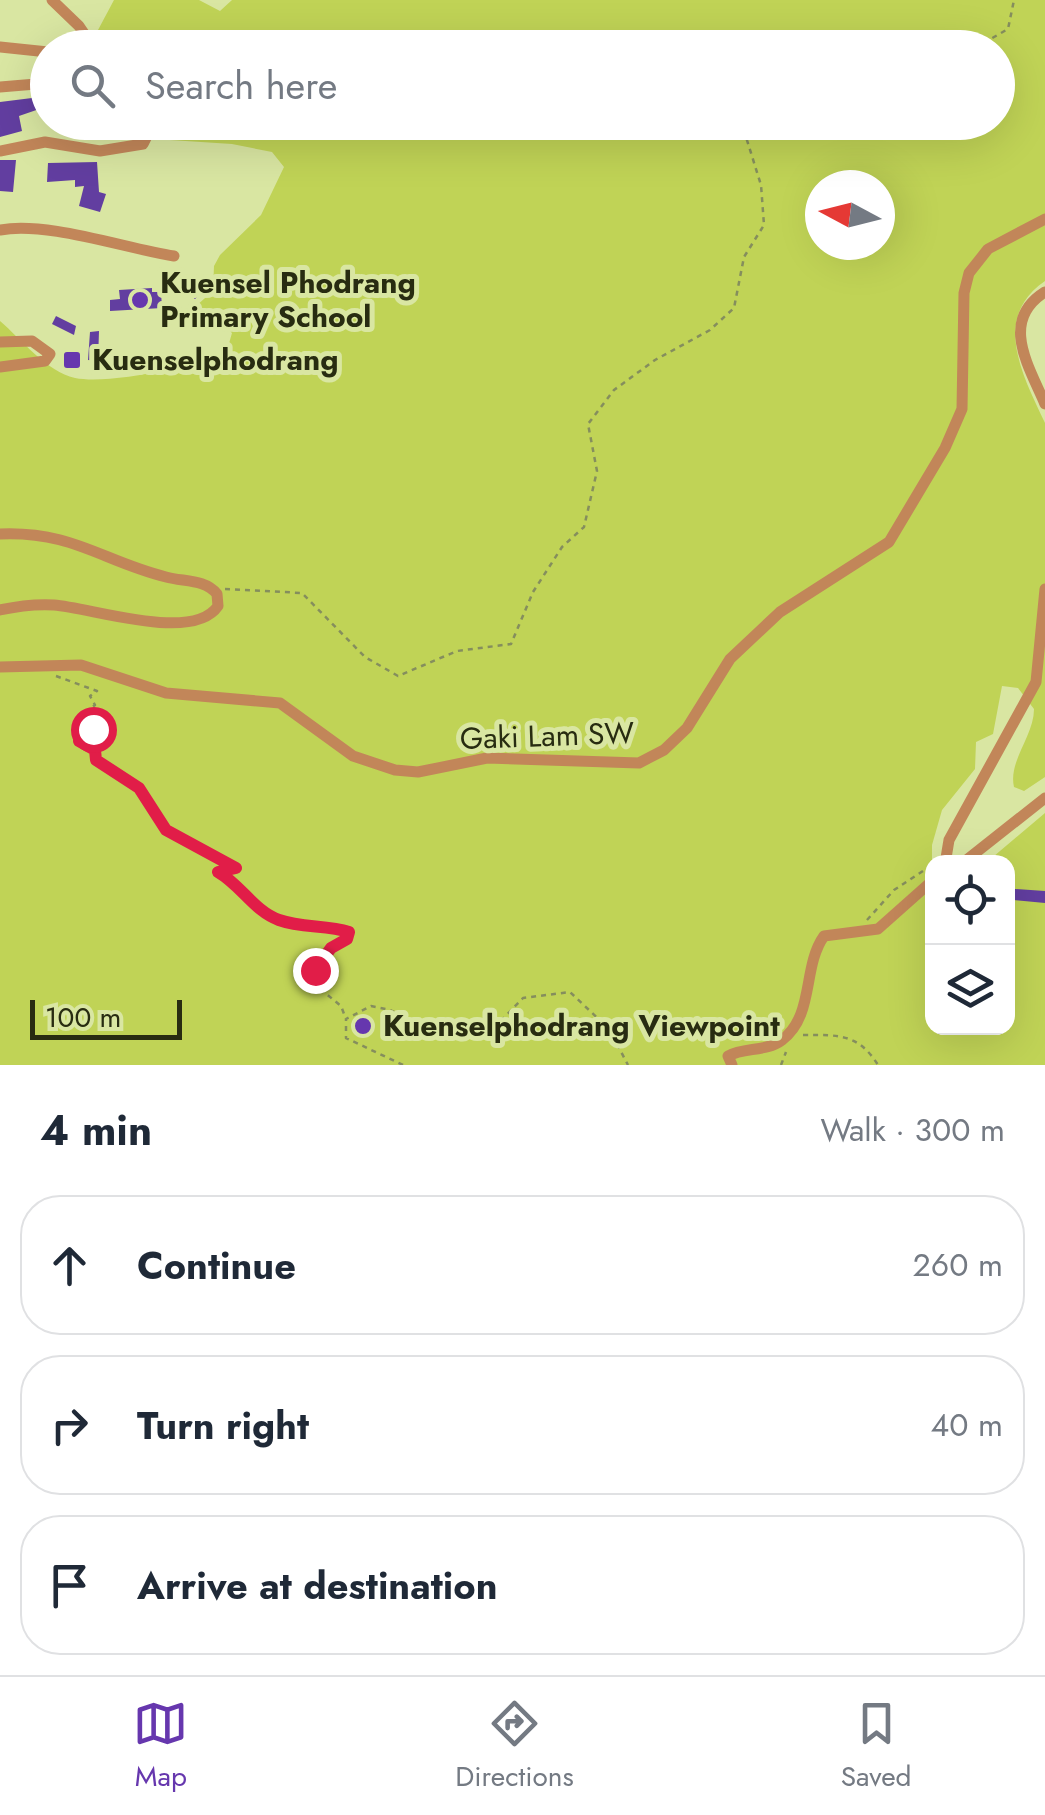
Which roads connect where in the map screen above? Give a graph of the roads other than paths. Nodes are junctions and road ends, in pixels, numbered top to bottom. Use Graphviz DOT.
graph roads {
  1 [pos="52,0"];
  2 [pos="78,30"];
  3 [pos="0,47"];
  4 [pos="30,50"];
  5 [pos="30,84"];
  6 [pos="0,87"];
  7 [pos="145,140"];
  8 [pos="0,151"];
  9 [pos="1045,219"];
  10 [pos="0,230"];
  11 [pos="174,256"];
  12 [pos="1045,292"];
  13 [pos="0,342"];
  14 [pos="0,367"];
  15 [pos="1045,404"];
  16 [pos="0,534"];
  17 [pos="1045,589"];
  18 [pos="0,610"];
  19 [pos="0,667"];
  20 [pos="1045,798"];
  21 [pos="946,855"];
  22 [pos="973,855"];
  23 [pos="925,887"];
  24 [pos="732,1065"];
  1 -- 2 [label="street"];
  3 -- 4 [label="street"];
  5 -- 6 [label="street"];
  7 -- 8 [label="street"];
  9 -- 19 [label="street, Gaki Lam SW"];
  10 -- 11 [label="street"];
  12 -- 15 [label="street"];
  13 -- 14 [label="street"];
  16 -- 18 [label="street"];
  17 -- 21 [label="street"];
  20 -- 22 [label="street"];
  23 -- 24 [label="street"];
}
